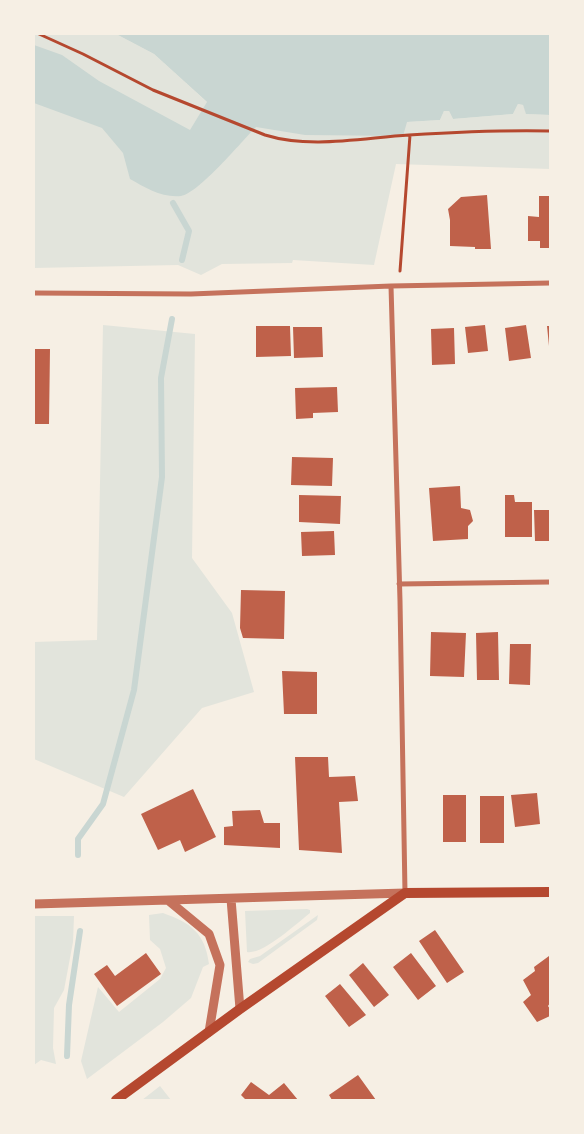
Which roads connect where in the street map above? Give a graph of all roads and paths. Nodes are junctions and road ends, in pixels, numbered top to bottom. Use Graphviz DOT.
graph roads {
  1 [pos="39,34"];
  2 [pos="550,131"];
  3 [pos="410,135"];
  4 [pos="400,271"];
  5 [pos="550,283"];
  6 [pos="391,286"];
  7 [pos="34,294"];
  8 [pos="550,582"];
  9 [pos="399,584"];
  10 [pos="550,892"];
  11 [pos="405,893"];
  12 [pos="231,899"];
  13 [pos="169,901"];
  14 [pos="34,904"];
  15 [pos="240,1008"];
  16 [pos="209,1032"];
  17 [pos="116,1100"];
  1 -- 3 [label="path"];
  2 -- 3 [label="path"];
  3 -- 4 [label="path"];
  5 -- 6 [label="street"];
  6 -- 7 [label="street"];
  6 -- 9 [label="street"];
  8 -- 9 [label="street"];
  9 -- 11 [label="street"];
  10 -- 11 [label="main road"];
  11 -- 12 [label="street"];
  11 -- 15 [label="main road"];
  12 -- 13 [label="street"];
  12 -- 15 [label="street"];
  13 -- 14 [label="street"];
  13 -- 16 [label="street"];
  15 -- 16 [label="main road"];
  16 -- 17 [label="main road"];
}
